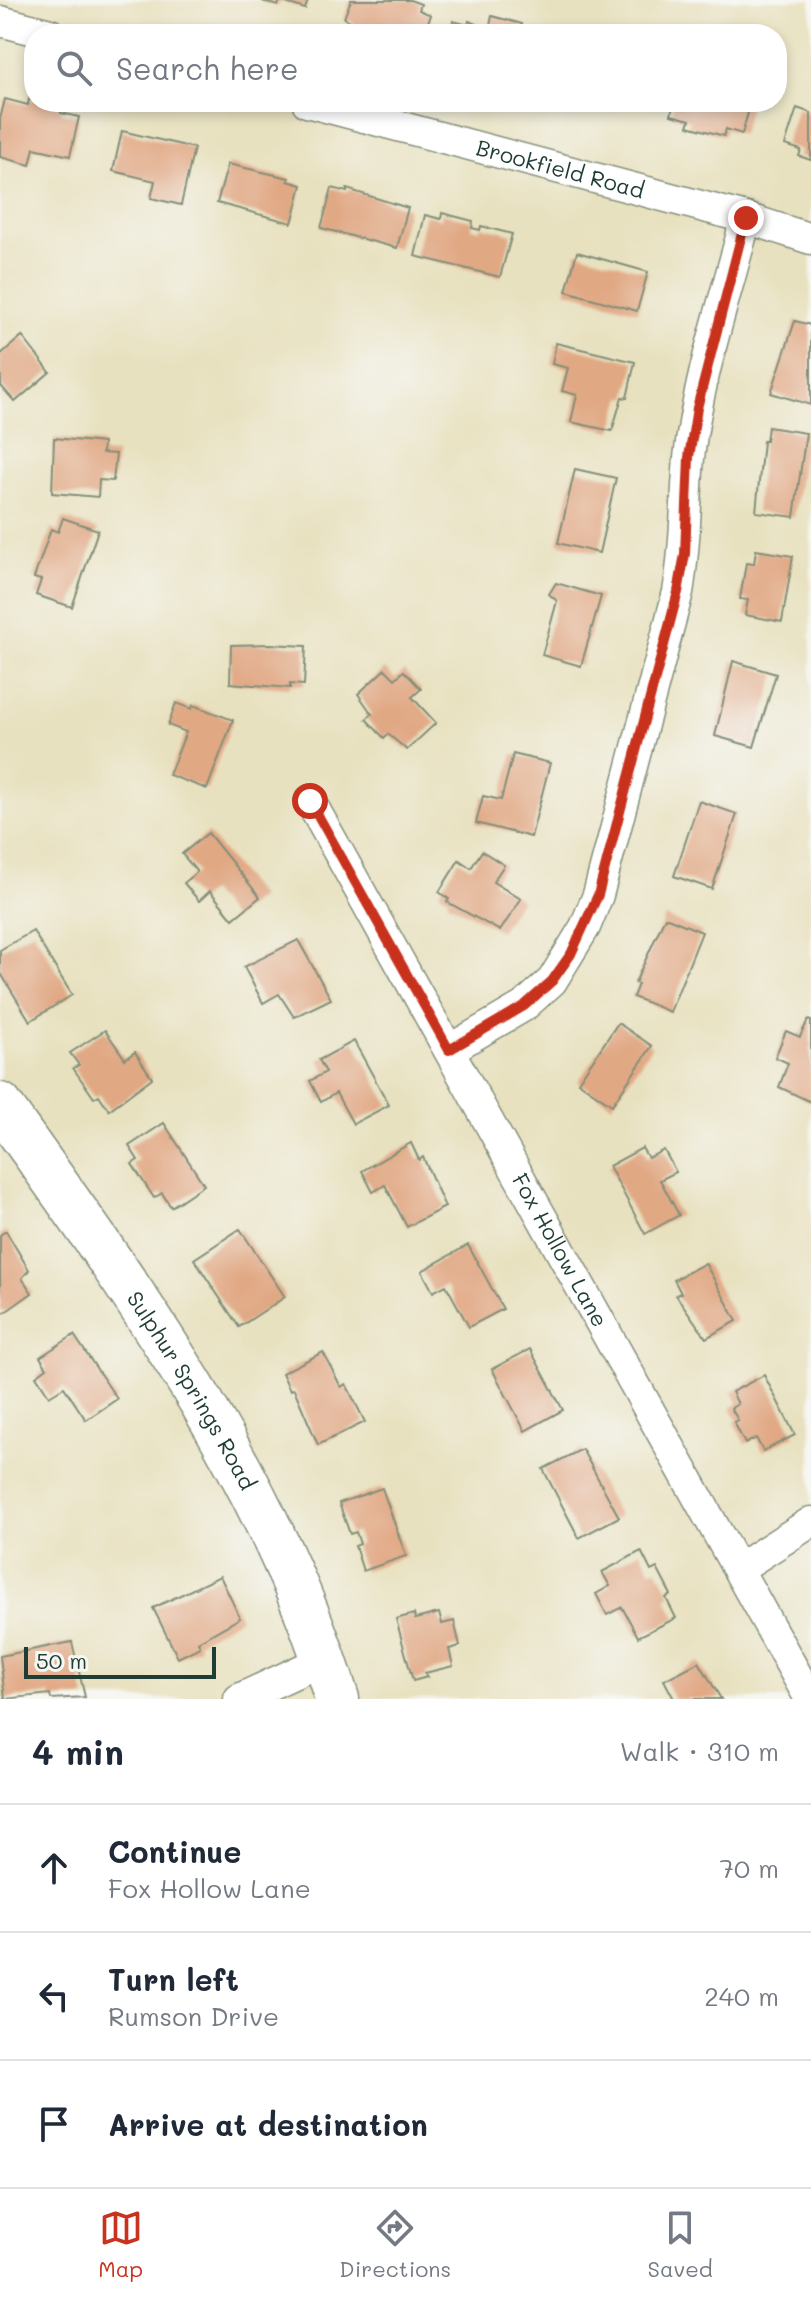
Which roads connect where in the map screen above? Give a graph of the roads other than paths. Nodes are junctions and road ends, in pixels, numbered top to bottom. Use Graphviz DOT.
graph roads {
  1 [pos="0,21"];
  2 [pos="24,27"];
  3 [pos="345,112"];
  4 [pos="746,218"];
  5 [pos="811,239"];
  6 [pos="310,801"];
  7 [pos="449,1050"];
  8 [pos="0,1105"];
  9 [pos="811,1522"];
  10 [pos="738,1569"];
  11 [pos="331,1679"];
  12 [pos="239,1699"];
  13 [pos="810,1699"];
  1 -- 2 [label="street"];
  3 -- 4 [label="street, Brookfield Road"];
  4 -- 5 [label="street, Brookfield Road"];
  4 -- 7 [label="street"];
  6 -- 7 [label="street, Fox Hollow Lane"];
  7 -- 10 [label="street, Fox Hollow Lane"];
  8 -- 11 [label="street, Sulphur Springs Road"];
  9 -- 10 [label="street"];
  10 -- 13 [label="street, Fox Hollow Lane"];
  11 -- 12 [label="street"];
}
